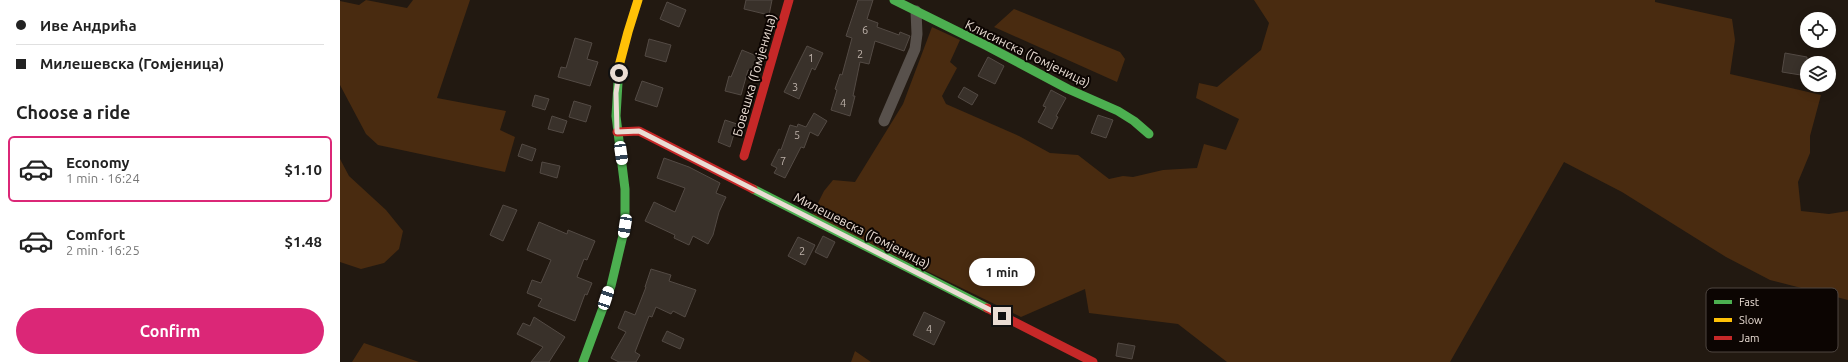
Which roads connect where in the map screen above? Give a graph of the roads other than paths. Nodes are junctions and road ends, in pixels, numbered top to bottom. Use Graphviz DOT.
graph roads {
  1 [pos="638,0"];
  2 [pos="789,0"];
  3 [pos="894,0"];
  4 [pos="916,11"];
  5 [pos="884,121"];
  6 [pos="617,132"];
  7 [pos="1149,134"];
  8 [pos="744,156"];
  9 [pos="583,362"];
  10 [pos="1093,362"];
  1 -- 6 [label="street"];
  2 -- 8 [label="street, Бовешка (Гомјеница)"];
  3 -- 4 [label="street, Клисинска (Гомјеница)"];
  4 -- 5 [label="street"];
  4 -- 7 [label="street, Клисинска (Гомјеница)"];
  6 -- 9 [label="street"];
  6 -- 10 [label="street, Милешевска (Гомјеница)"];
}
